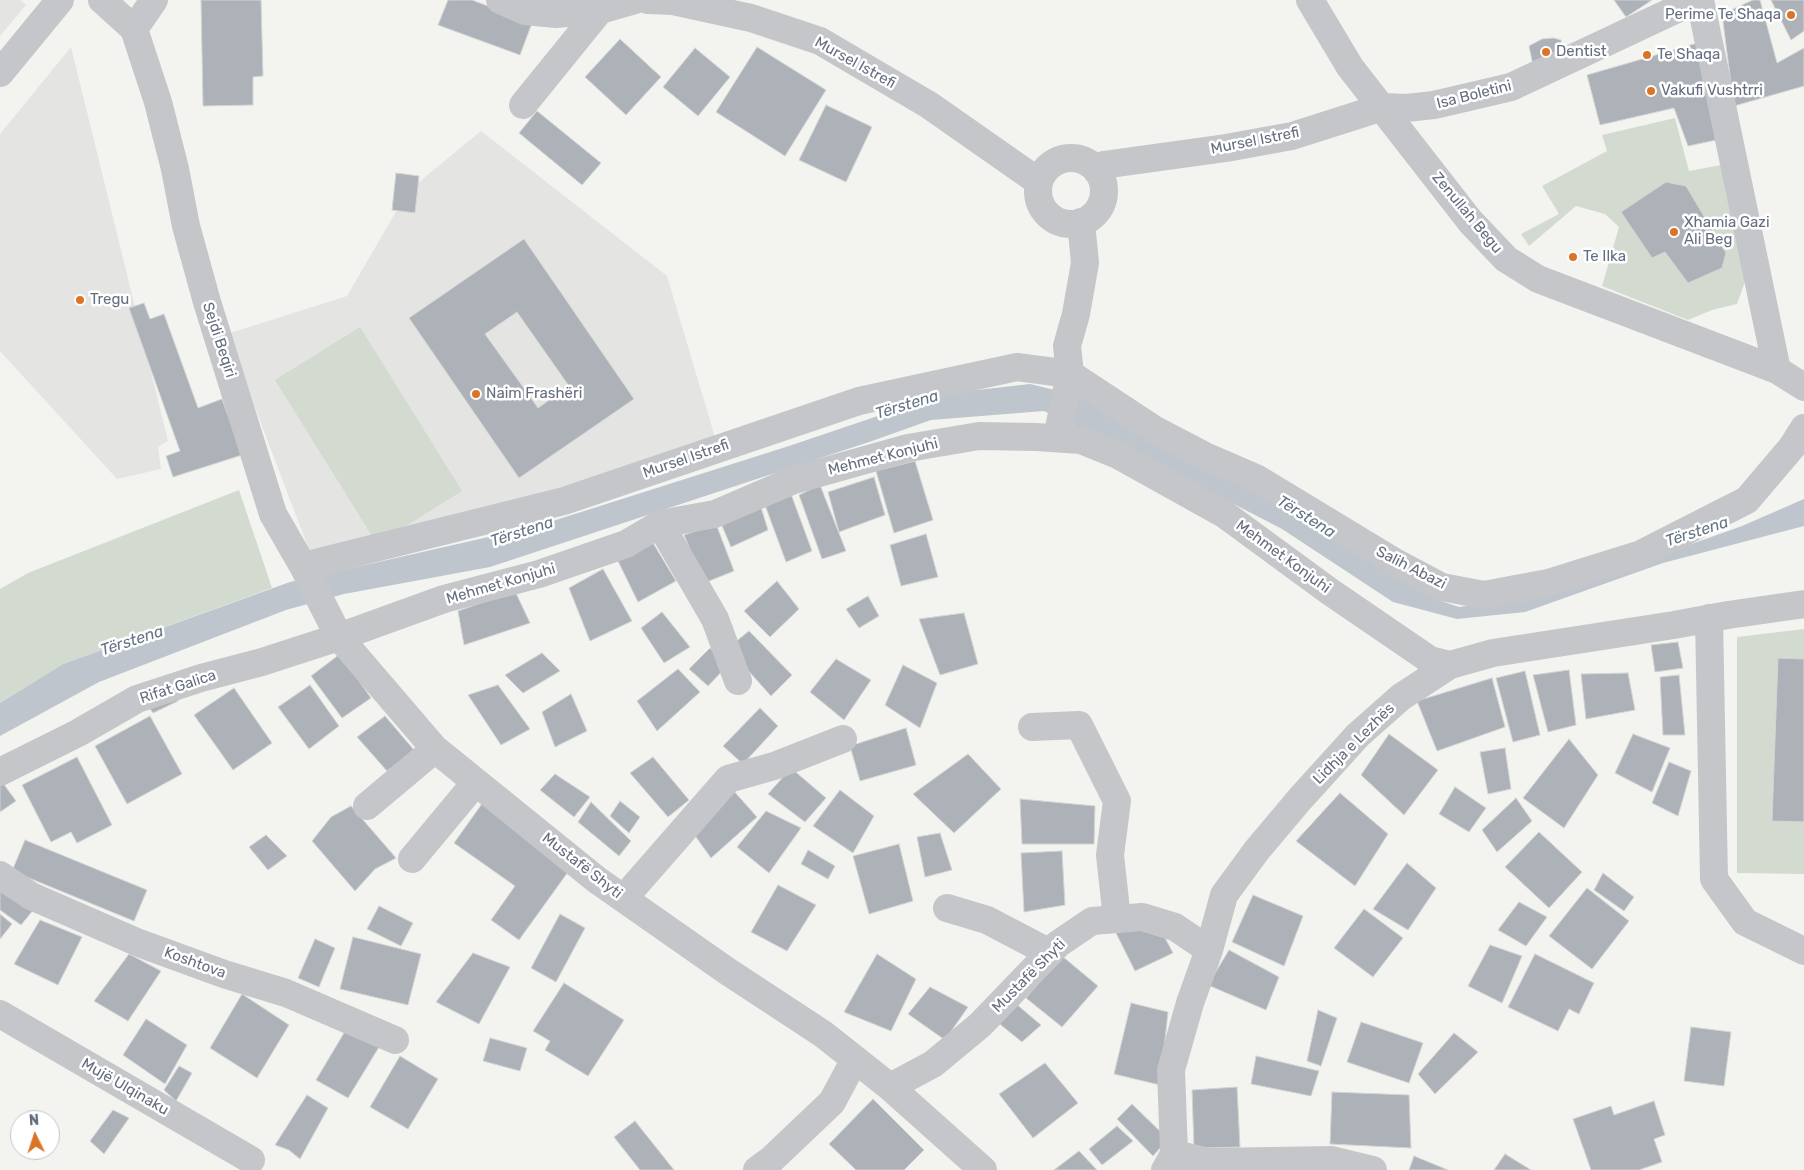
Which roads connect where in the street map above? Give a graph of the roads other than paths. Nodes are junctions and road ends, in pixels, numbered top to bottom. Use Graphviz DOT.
graph roads {
  1 [pos="60,0"];
  2 [pos="102,0"];
  3 [pos="154,0"];
  4 [pos="500,0"];
  5 [pos="635,0"];
  6 [pos="648,0"];
  7 [pos="1310,0"];
  8 [pos="1698,0"];
  9 [pos="600,10"];
  10 [pos="134,30"];
  11 [pos="0,73"];
  12 [pos="523,105"];
  13 [pos="1383,107"];
  14 [pos="1097,171"];
  15 [pos="1039,182"];
  16 [pos="1081,222"];
  17 [pos="1777,370"];
  18 [pos="1070,374"];
  19 [pos="1804,387"];
  20 [pos="1804,428"];
  21 [pos="1057,438"];
  22 [pos="660,524"];
  23 [pos="303,566"];
  24 [pos="1804,604"];
  25 [pos="1709,618"];
  26 [pos="339,637"];
  27 [pos="1450,665"];
  28 [pos="738,681"];
  29 [pos="1032,727"];
  30 [pos="843,739"];
  31 [pos="436,749"];
  32 [pos="0,772"];
  33 [pos="476,782"];
  34 [pos="367,806"];
  35 [pos="412,859"];
  36 [pos="0,875"];
  37 [pos="624,898"];
  38 [pos="947,908"];
  39 [pos="1118,919"];
  40 [pos="1209,950"];
  41 [pos="1804,951"];
  42 [pos="1050,953"];
  43 [pos="0,1014"];
  44 [pos="395,1040"];
  45 [pos="855,1059"];
  46 [pos="890,1087"];
  47 [pos="251,1160"];
  48 [pos="1170,1162"];
  49 [pos="758,1170"];
  50 [pos="983,1170"];
  51 [pos="1373,1170"];
  1 -- 11 [label="street"];
  2 -- 10 [label="street, Sejdi Beqiri"];
  3 -- 10 [label="street"];
  4 -- 9 [label="street"];
  5 -- 9 [label="street"];
  6 -- 15 [label="street, Mursel Istrefi"];
  7 -- 13 [label="street, Zenullah Begu"];
  8 -- 13 [label="street, Isa Boletini"];
  8 -- 17 [label="street"];
  9 -- 12 [label="street"];
  10 -- 23 [label="street, Sejdi Beqiri"];
  13 -- 14 [label="street, Mursel Istrefi"];
  13 -- 17 [label="street, Zenullah Begu"];
  14 -- 15 [label="street"];
  14 -- 16 [label="street"];
  15 -- 16 [label="street"];
  16 -- 18 [label="street"];
  17 -- 19 [label="street, Zenullah Begu"];
  18 -- 20 [label="street, Salih Abazi"];
  18 -- 21 [label="street"];
  18 -- 23 [label="street, Mursel Istrefi"];
  21 -- 22 [label="street, Mehmet Konjuhi"];
  21 -- 27 [label="street, Mehmet Konjuhi"];
  22 -- 26 [label="street, Mehmet Konjuhi"];
  22 -- 28 [label="street"];
  23 -- 26 [label="street, Sejdi Beqiri"];
  24 -- 25 [label="street, Lidhja e Lezhës"];
  25 -- 27 [label="street, Lidhja e Lezhës"];
  25 -- 41 [label="street"];
  26 -- 31 [label="street, Mustafë Shyti"];
  26 -- 32 [label="street, Rifat Galica"];
  27 -- 40 [label="street, Lidhja e Lezhës"];
  29 -- 39 [label="street"];
  30 -- 37 [label="street"];
  31 -- 33 [label="street, Mustafë Shyti"];
  31 -- 34 [label="street"];
  33 -- 35 [label="street"];
  33 -- 37 [label="street, Mustafë Shyti"];
  36 -- 44 [label="street, Koshtova"];
  37 -- 45 [label="street, Mustafë Shyti"];
  38 -- 42 [label="street"];
  39 -- 40 [label="street, Mustafë Shyti"];
  39 -- 42 [label="street, Mustafë Shyti"];
  40 -- 48 [label="street, Lidhja e Lezhës"];
  42 -- 46 [label="street, Mustafë Shyti"];
  43 -- 47 [label="street, Mujë Ulqinaku"];
  45 -- 46 [label="street, Mustafë Shyti"];
  45 -- 49 [label="street"];
  46 -- 50 [label="street, Mustafë Shyti"];
  48 -- 51 [label="street"];
}
